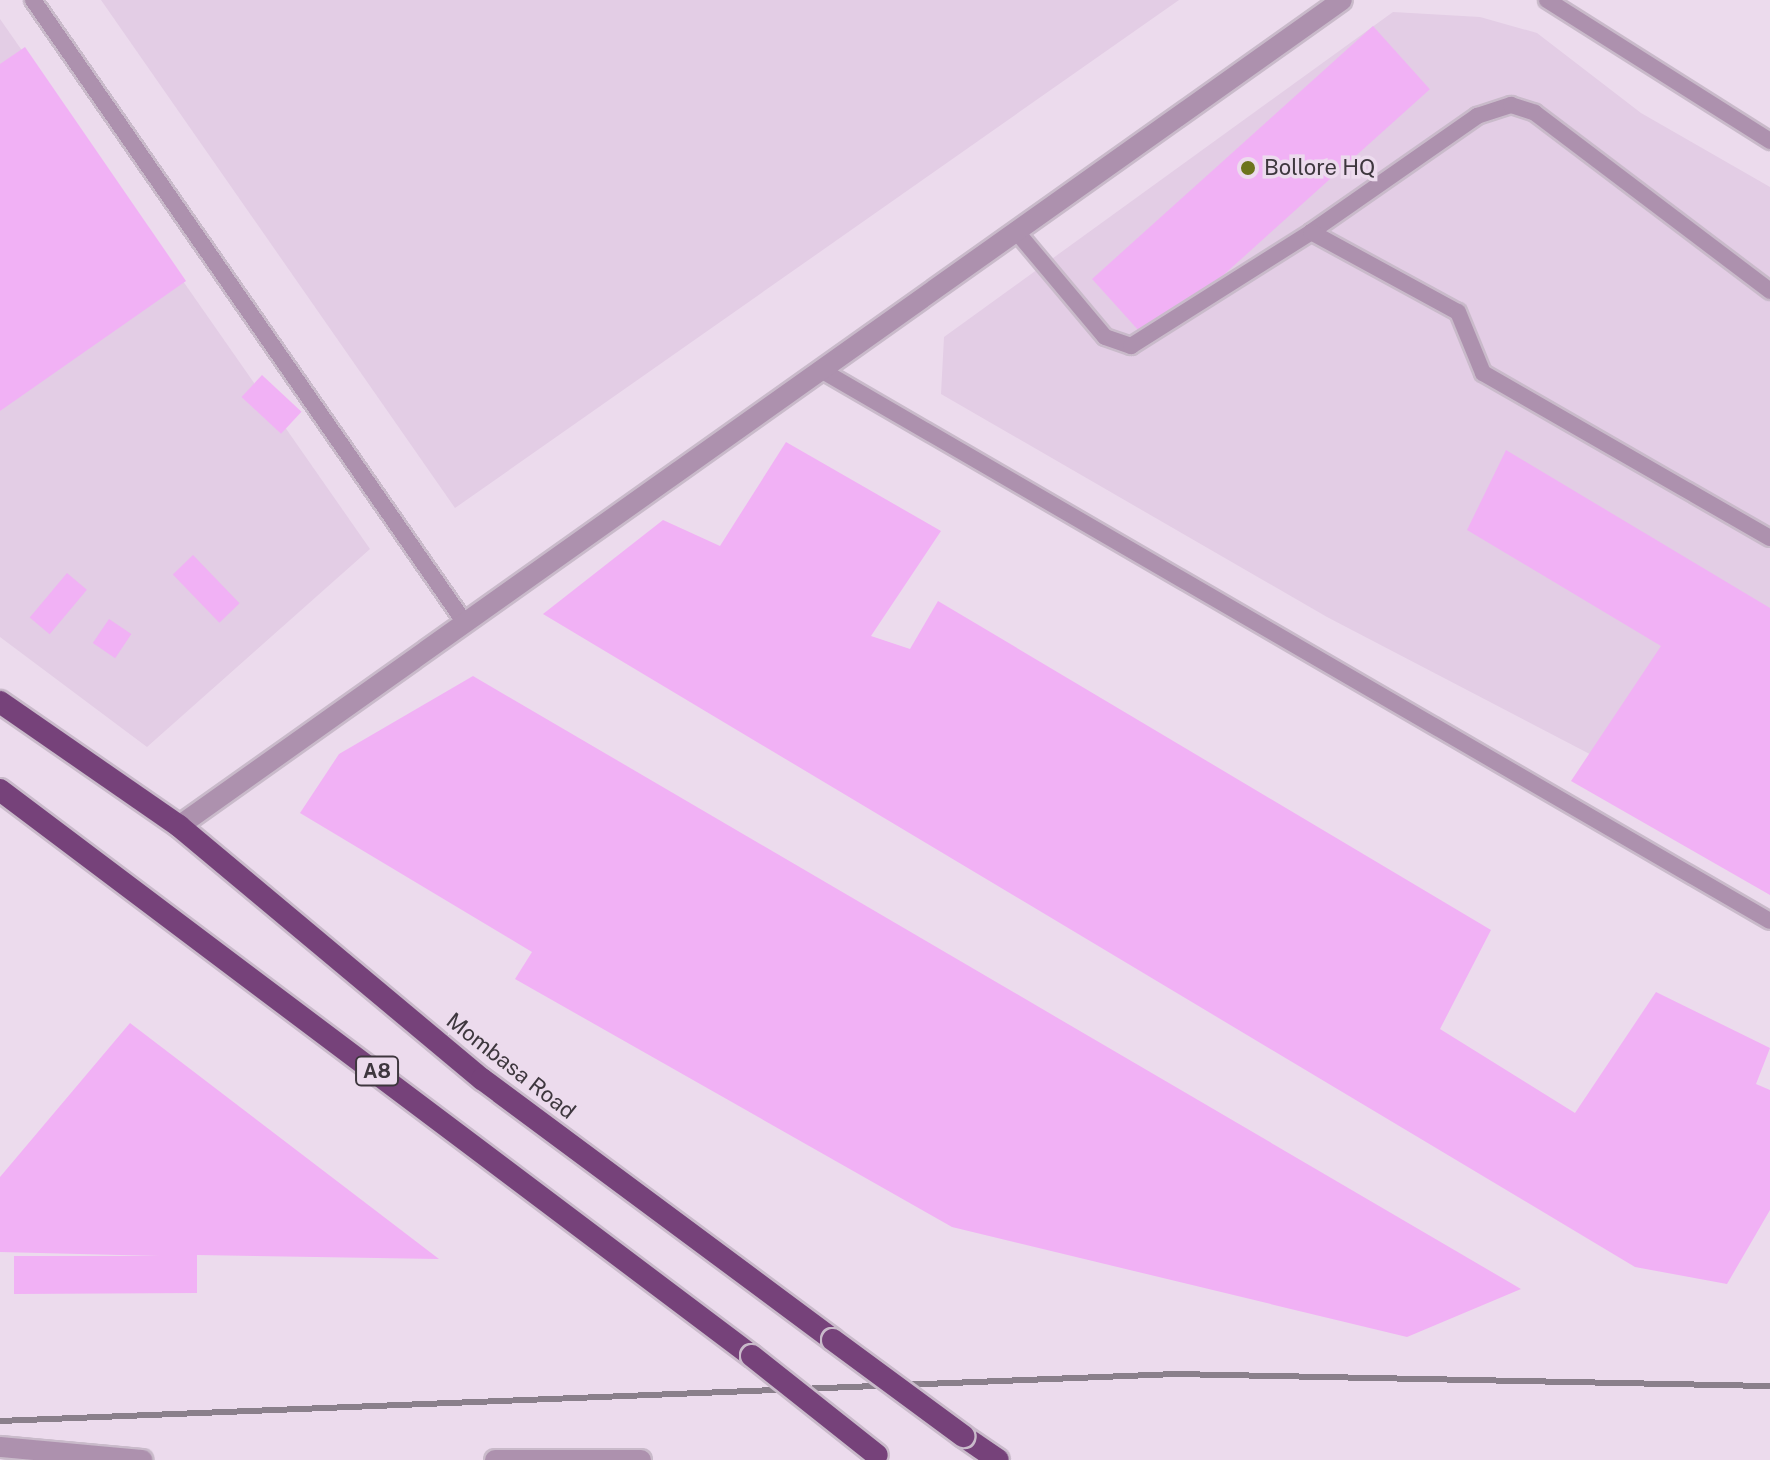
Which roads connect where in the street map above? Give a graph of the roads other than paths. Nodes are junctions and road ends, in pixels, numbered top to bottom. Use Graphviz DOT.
graph roads {
  1 [pos="33,0"];
  2 [pos="1342,0"];
  3 [pos="1547,0"];
  4 [pos="1770,141"];
  5 [pos="1016,231"];
  6 [pos="1311,232"];
  7 [pos="1770,291"];
  8 [pos="821,370"];
  9 [pos="1770,538"];
  10 [pos="463,620"];
  11 [pos="0,702"];
  12 [pos="0,790"];
  13 [pos="179,826"];
  14 [pos="1770,921"];
  15 [pos="0,1447"];
  16 [pos="880,1458"];
  17 [pos="142,1460"];
  18 [pos="495,1460"];
  19 [pos="641,1460"];
  20 [pos="998,1460"];
  1 -- 10 [label="lane"];
  2 -- 5 [label="street"];
  3 -- 4 [label="lane"];
  5 -- 6 [label="lane"];
  5 -- 8 [label="street"];
  6 -- 7 [label="lane"];
  6 -- 9 [label="lane"];
  8 -- 10 [label="street"];
  8 -- 14 [label="lane"];
  10 -- 13 [label="street"];
  11 -- 13 [label="highway, Mombasa Road"];
  12 -- 16 [label="highway, A8, bridge"];
  13 -- 20 [label="highway, Mombasa Road, bridge"];
  15 -- 17 [label="street"];
  18 -- 19 [label="street"];
}
